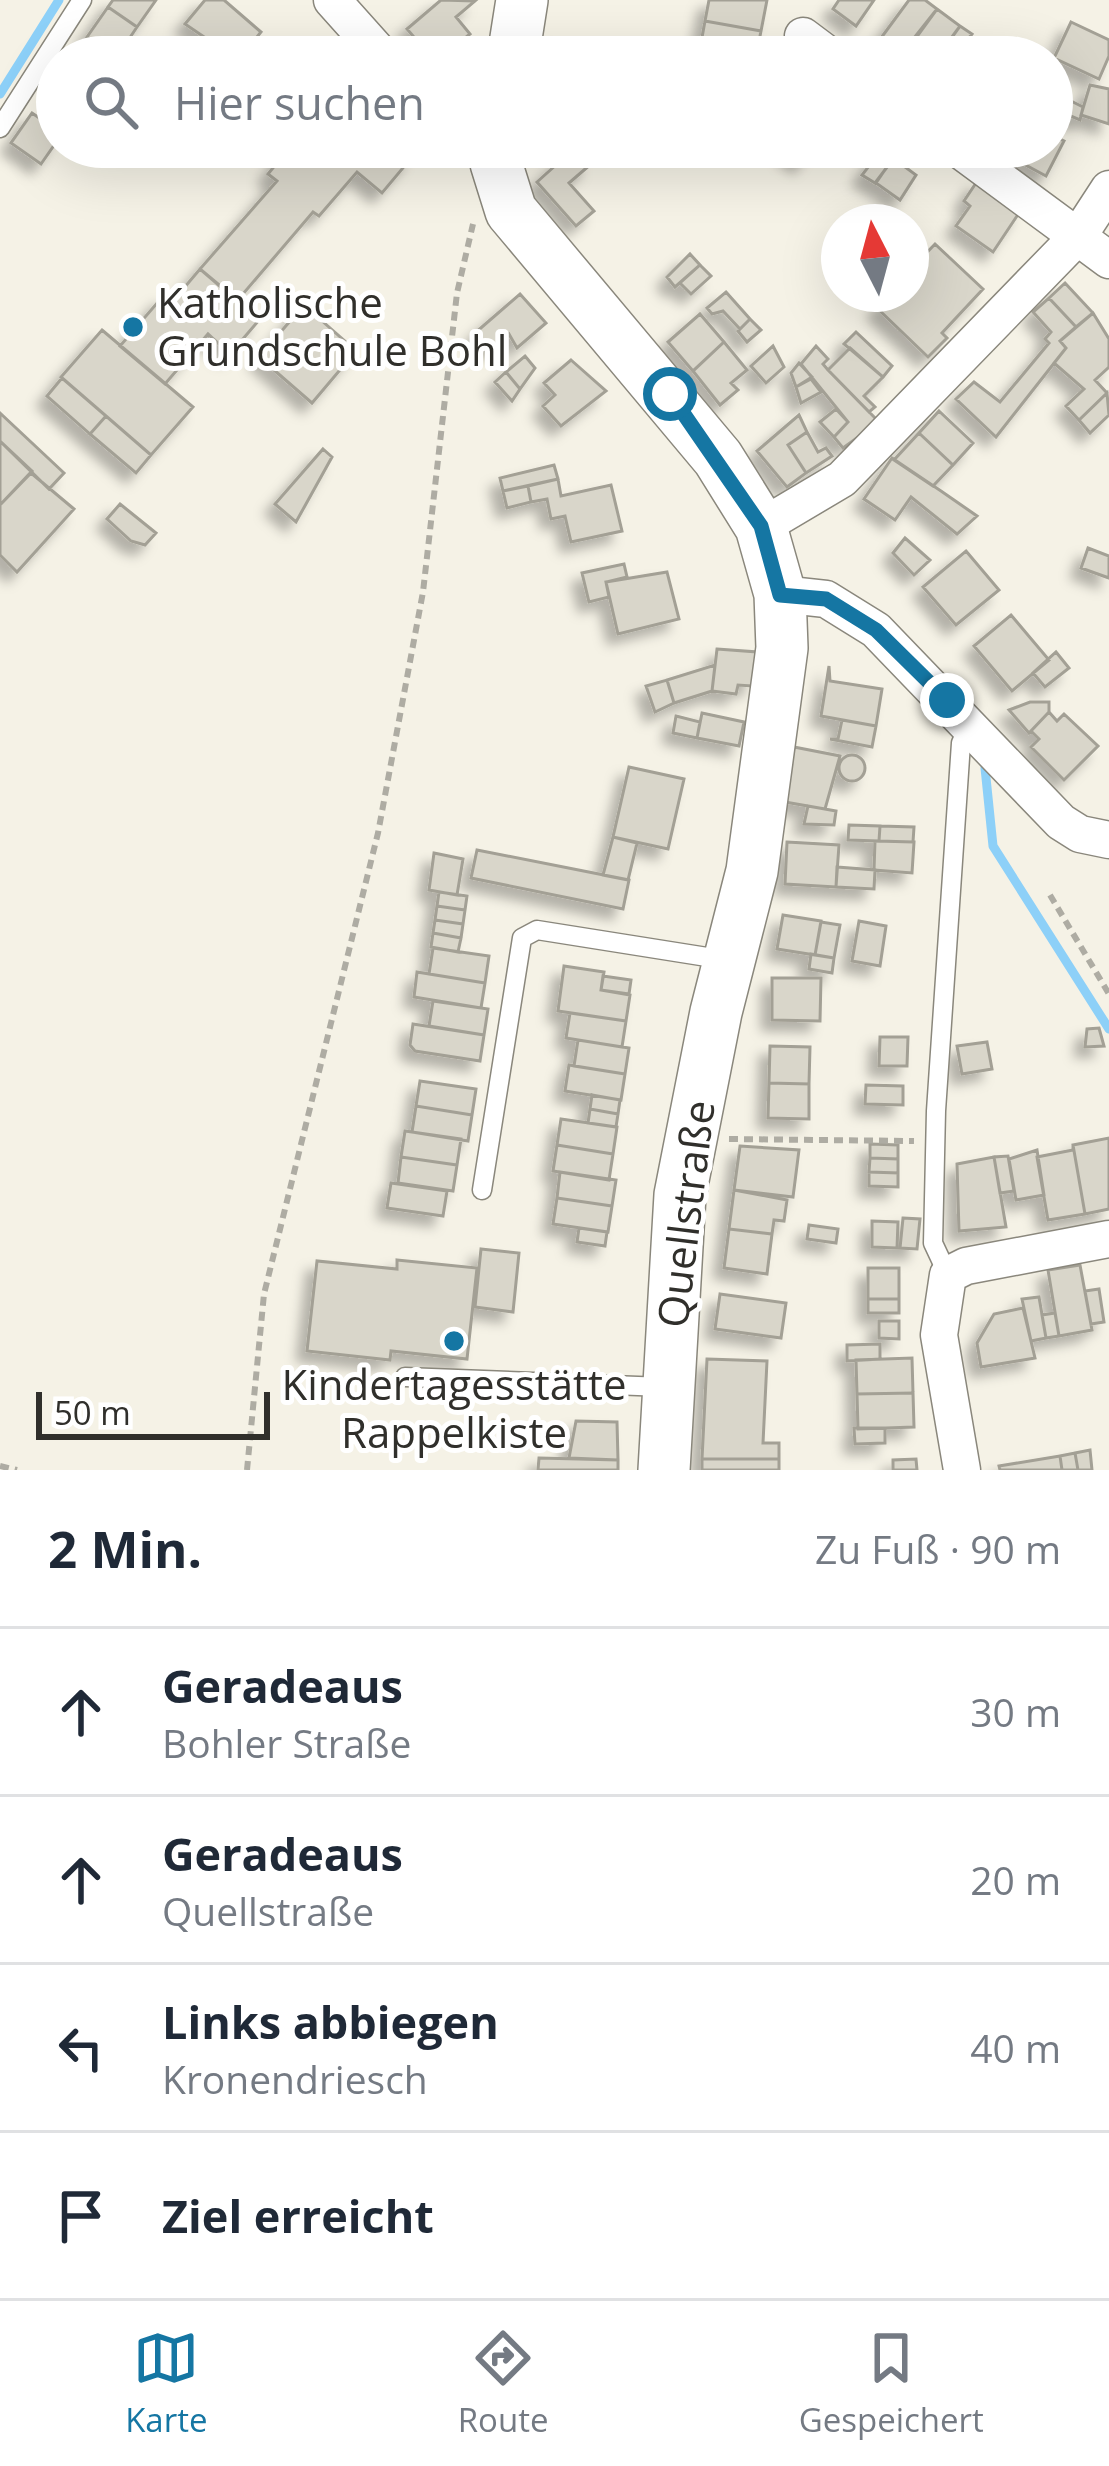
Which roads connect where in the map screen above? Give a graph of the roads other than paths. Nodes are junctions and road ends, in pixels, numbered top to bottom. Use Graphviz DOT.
graph roads {
  1 [pos="82,0"];
  2 [pos="332,0"];
  3 [pos="522,0"];
  4 [pos="59,36"];
  5 [pos="364,36"];
  6 [pos="516,36"];
  7 [pos="36,72"];
  8 [pos="0,128"];
  9 [pos="497,168"];
  10 [pos="985,168"];
  11 [pos="1109,189"];
  12 [pos="1079,236"];
  13 [pos="1109,260"];
  14 [pos="761,526"];
  15 [pos="780,595"];
  16 [pos="968,727"];
  17 [pos="1109,840"];
  18 [pos="729,961"];
  19 [pos="482,1190"];
  20 [pos="1109,1239"];
  21 [pos="948,1275"];
  22 [pos="405,1378"];
  23 [pos="667,1387"];
  24 [pos="664,1470"];
  25 [pos="962,1470"];
  1 -- 4 [label="lane"];
  2 -- 5 [label="street"];
  3 -- 6 [label="main road"];
  7 -- 8 [label="lane"];
  9 -- 14 [label="main road, Quellstraße"];
  10 -- 12 [label="street"];
  11 -- 12 [label="street"];
  12 -- 13 [label="street"];
  12 -- 14 [label="street"];
  14 -- 15 [label="main road, Quellstraße"];
  15 -- 16 [label="street"];
  15 -- 18 [label="main road, Quellstraße"];
  16 -- 17 [label="street"];
  16 -- 21 [label="lane"];
  18 -- 19 [label="lane"];
  18 -- 23 [label="main road, Quellstraße"];
  20 -- 21 [label="street"];
  21 -- 25 [label="street"];
  22 -- 23 [label="lane"];
  23 -- 24 [label="main road, Quellstraße"];
}
